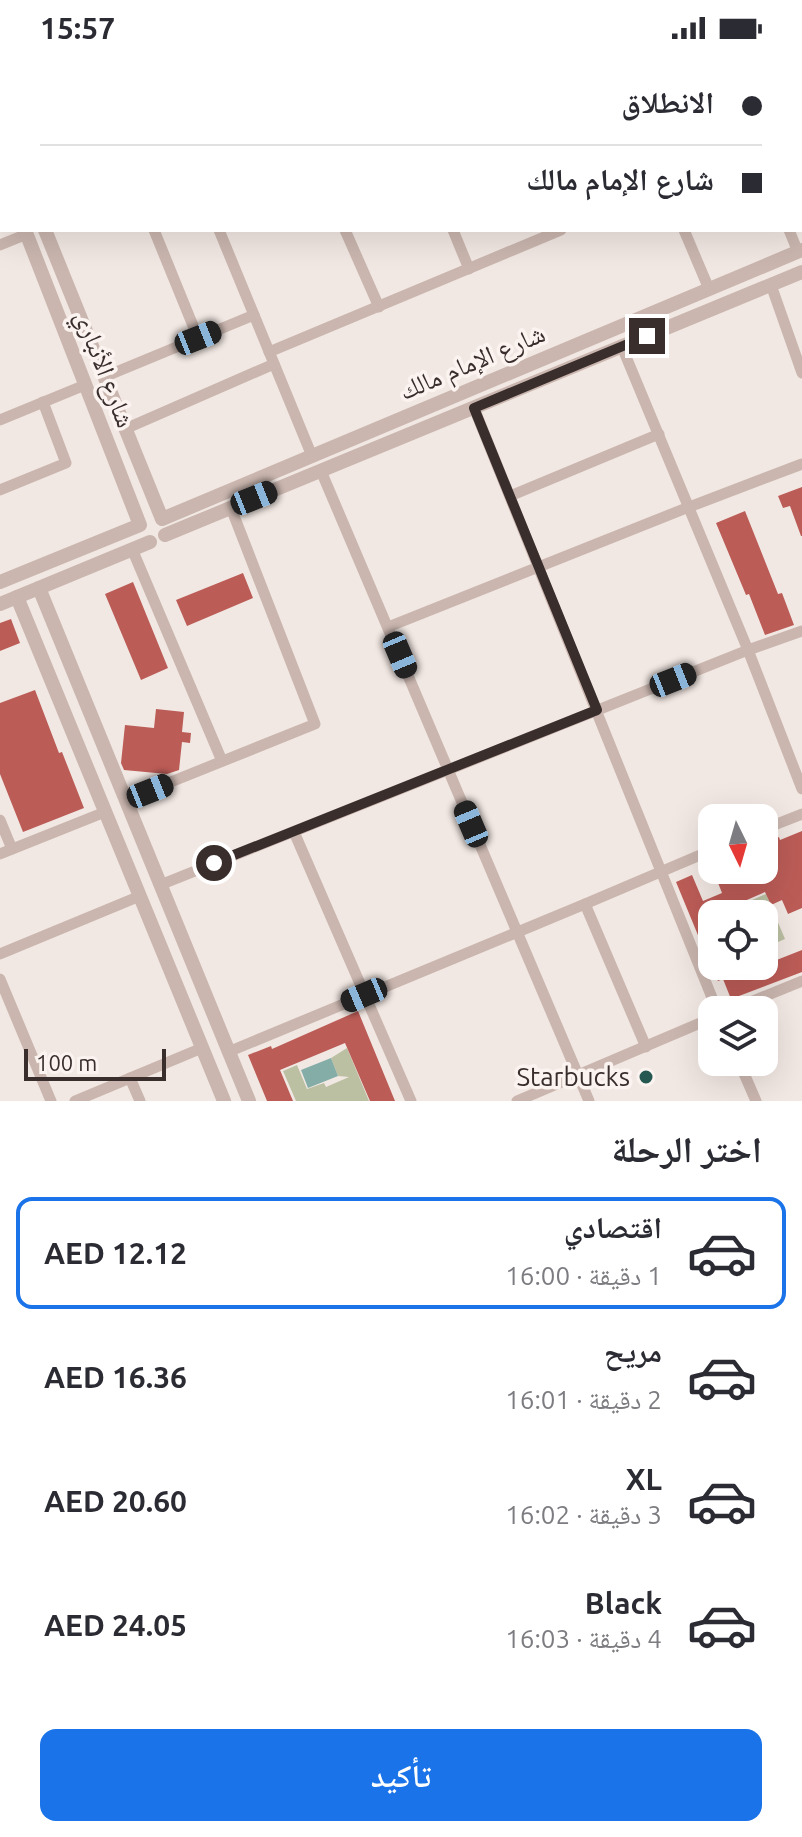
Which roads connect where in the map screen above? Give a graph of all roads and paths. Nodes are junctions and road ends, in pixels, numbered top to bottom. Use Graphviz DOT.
graph roads {
  1 [pos="26,232"];
  2 [pos="46,232"];
  3 [pos="155,232"];
  4 [pos="220,232"];
  5 [pos="346,232"];
  6 [pos="454,232"];
  7 [pos="556,232"];
  8 [pos="685,232"];
  9 [pos="790,232"];
  10 [pos="0,245"];
  11 [pos="800,251"];
  12 [pos="469,269"];
  13 [pos="802,272"];
  14 [pos="771,285"];
  15 [pos="709,289"];
  16 [pos="379,307"];
  17 [pos="254,315"];
  18 [pos="198,338"];
  19 [pos="622,347"];
  20 [pos="269,352"];
  21 [pos="542,359"];
  22 [pos="274,364"];
  23 [pos="802,373"];
  24 [pos="104,377"];
  25 [pos="549,377"];
  26 [pos="85,385"];
  27 [pos="43,402"];
  28 [pos="474,408"];
  29 [pos="0,420"];
  30 [pos="125,429"];
  31 [pos="659,434"];
  32 [pos="312,456"];
  33 [pos="802,464"];
  34 [pos="321,471"];
  35 [pos="0,490"];
  36 [pos="510,496"];
  37 [pos="689,507"];
  38 [pos="231,508"];
  39 [pos="162,519"];
  40 [pos="140,525"];
  41 [pos="165,535"];
  42 [pos="150,542"];
  43 [pos="132,549"];
  44 [pos="539,566"];
  45 [pos="0,582"];
  46 [pos="39,588"];
  47 [pos="17,597"];
  48 [pos="0,604"];
  49 [pos="388,627"];
  50 [pos="802,631"];
  51 [pos="748,650"];
  52 [pos="77,680"];
  53 [pos="55,690"];
  54 [pos="597,710"];
  55 [pos="222,761"];
  56 [pos="448,770"];
  57 [pos="802,789"];
  58 [pos="126,800"];
  59 [pos="105,812"];
  60 [pos="802,814"];
  61 [pos="0,820"];
  62 [pos="778,823"];
  63 [pos="294,832"];
  64 [pos="12,849"];
  65 [pos="0,854"];
  66 [pos="698,855"];
  67 [pos="661,870"];
  68 [pos="160,885"];
  69 [pos="140,896"];
  70 [pos="585,904"];
  71 [pos="516,932"];
  72 [pos="0,954"];
  73 [pos="196,972"];
  74 [pos="0,979"];
  75 [pos="802,981"];
  76 [pos="175,982"];
  77 [pos="364,995"];
  78 [pos="711,996"];
  79 [pos="765,996"];
  80 [pos="698,1024"];
  81 [pos="646,1047"];
  82 [pos="202,1048"];
  83 [pos="228,1052"];
  84 [pos="578,1076"];
  85 [pos="745,1076"];
  86 [pos="130,1078"];
  87 [pos="51,1101"];
  88 [pos="75,1101"];
  89 [pos="140,1101"];
  90 [pos="224,1101"];
  91 [pos="249,1101"];
  92 [pos="411,1101"];
  93 [pos="517,1101"];
  94 [pos="589,1101"];
  95 [pos="756,1101"];
  1 -- 10 [label="street"];
  1 -- 26 [label="street, شارع الأنباري"];
  2 -- 24 [label="street, شارع الأنباري"];
  3 -- 18 [label="street"];
  4 -- 17 [label="street"];
  5 -- 16 [label="street"];
  6 -- 12 [label="street"];
  7 -- 12 [label="street"];
  8 -- 15 [label="street"];
  9 -- 11 [label="street"];
  11 -- 15 [label="street, شارع الإمام مالك"];
  12 -- 16 [label="street"];
  13 -- 14 [label="street, شارع الإمام مالك"];
  14 -- 19 [label="street, شارع الإمام مالك"];
  14 -- 23 [label="street"];
  15 -- 21 [label="street, شارع الإمام مالك"];
  16 -- 20 [label="street"];
  17 -- 18 [label="street"];
  17 -- 20 [label="street"];
  18 -- 24 [label="street"];
  19 -- 25 [label="street, شارع الإمام مالك"];
  19 -- 31 [label="street"];
  20 -- 22 [label="street"];
  21 -- 25 [label="street"];
  21 -- 32 [label="street, شارع الإمام مالك"];
  22 -- 30 [label="street"];
  22 -- 32 [label="street"];
  24 -- 30 [label="street, شارع الأنباري"];
  25 -- 28 [label="street, شارع الإمام مالك"];
  26 -- 27 [label="street"];
  26 -- 40 [label="street, شارع الأنباري"];
  27 -- 29 [label="street"];
  27 -- 35 [label="street"];
  28 -- 34 [label="street, شارع الإمام مالك"];
  28 -- 36 [label="street"];
  30 -- 39 [label="street, شارع الأنباري"];
  31 -- 36 [label="street"];
  31 -- 37 [label="street"];
  32 -- 39 [label="street, شارع الإمام مالك"];
  33 -- 37 [label="street"];
  34 -- 38 [label="street, شارع الإمام مالك"];
  34 -- 49 [label="street"];
  36 -- 44 [label="street"];
  37 -- 44 [label="street"];
  37 -- 51 [label="street"];
  38 -- 41 [label="street, شارع الإمام مالك"];
  38 -- 55 [label="street"];
  39 -- 40 [label="street"];
  39 -- 41 [label="street"];
  40 -- 42 [label="street"];
  40 -- 45 [label="street"];
  41 -- 42 [label="street"];
  42 -- 43 [label="street"];
  43 -- 46 [label="street"];
  43 -- 55 [label="street"];
  44 -- 49 [label="street"];
  44 -- 54 [label="street"];
  46 -- 47 [label="street"];
  46 -- 52 [label="street"];
  47 -- 48 [label="street"];
  47 -- 53 [label="street"];
  49 -- 56 [label="street"];
  50 -- 51 [label="street"];
  51 -- 54 [label="street"];
  51 -- 57 [label="street"];
  52 -- 53 [label="street"];
  52 -- 58 [label="street"];
  53 -- 59 [label="street"];
  54 -- 56 [label="street"];
  54 -- 67 [label="street"];
  55 -- 58 [label="street"];
  56 -- 63 [label="street"];
  56 -- 71 [label="street"];
  58 -- 68 [label="street"];
  59 -- 64 [label="street"];
  59 -- 69 [label="street"];
  60 -- 62 [label="street"];
  61 -- 64 [label="street"];
  63 -- 68 [label="street"];
  63 -- 77 [label="street"];
  64 -- 65 [label="street"];
  66 -- 67 [label="street"];
  67 -- 70 [label="street"];
  67 -- 78 [label="street"];
  68 -- 73 [label="street"];
  69 -- 72 [label="street"];
  69 -- 76 [label="street"];
  70 -- 71 [label="street"];
  70 -- 81 [label="street"];
  71 -- 77 [label="street"];
  71 -- 84 [label="street"];
  73 -- 76 [label="street"];
  73 -- 83 [label="street"];
  74 -- 87 [label="street"];
  75 -- 79 [label="street"];
  76 -- 82 [label="street"];
  77 -- 83 [label="street"];
  77 -- 92 [label="street"];
  80 -- 81 [label="street"];
  81 -- 84 [label="street"];
  82 -- 86 [label="street"];
  82 -- 90 [label="street"];
  83 -- 91 [label="street"];
  84 -- 93 [label="street"];
  84 -- 94 [label="street"];
  85 -- 95 [label="street"];
  86 -- 88 [label="street"];
  86 -- 89 [label="street"];
}
